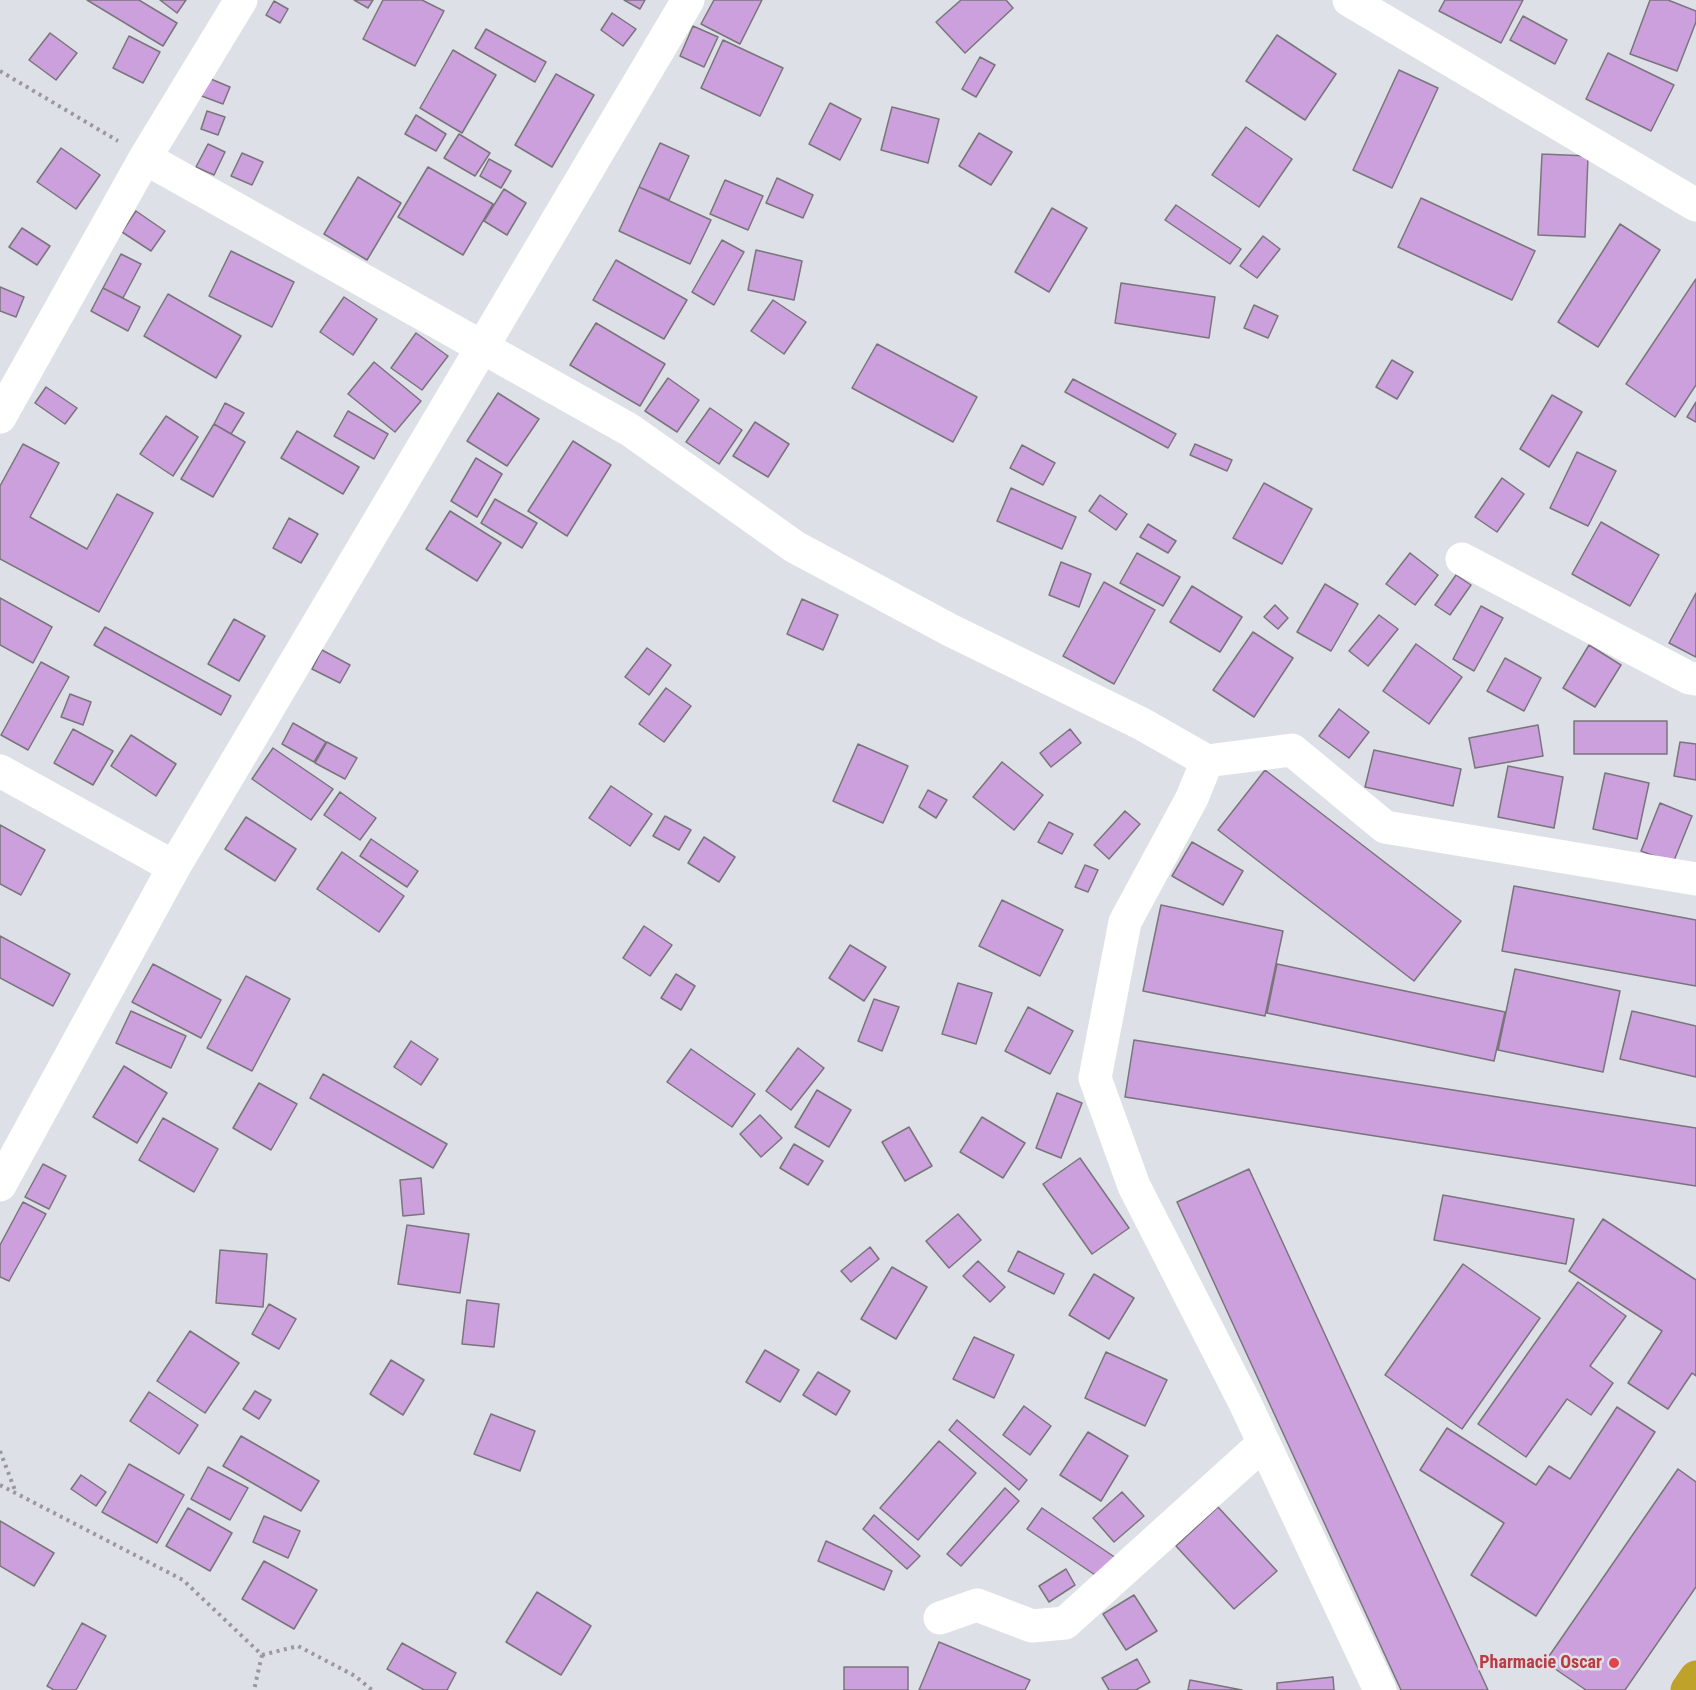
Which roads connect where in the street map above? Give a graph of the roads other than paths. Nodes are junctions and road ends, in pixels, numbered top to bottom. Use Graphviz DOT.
graph roads {
  1 [pos="241,0"];
  2 [pos="688,0"];
  3 [pos="1349,0"];
  4 [pos="145,158"];
  5 [pos="1696,205"];
  6 [pos="482,349"];
  7 [pos="0,417"];
  8 [pos="1462,559"];
  9 [pos="1696,679"];
  10 [pos="1207,761"];
  11 [pos="0,771"];
  12 [pos="174,867"];
  13 [pos="1696,879"];
  14 [pos="0,1185"];
  15 [pos="1264,1443"];
  16 [pos="940,1617"];
  17 [pos="1696,1677"];
  18 [pos="1380,1690"];
  19 [pos="1687,1690"];
  1 -- 4 [label="street"];
  2 -- 6 [label="street"];
  3 -- 5 [label="street"];
  4 -- 6 [label="street"];
  4 -- 7 [label="street"];
  6 -- 10 [label="street"];
  6 -- 12 [label="street"];
  8 -- 9 [label="street"];
  10 -- 13 [label="street"];
  10 -- 15 [label="street"];
  11 -- 12 [label="street"];
  12 -- 14 [label="street"];
  15 -- 16 [label="street"];
  15 -- 18 [label="street"];
  17 -- 19 [label="highway"];
}
